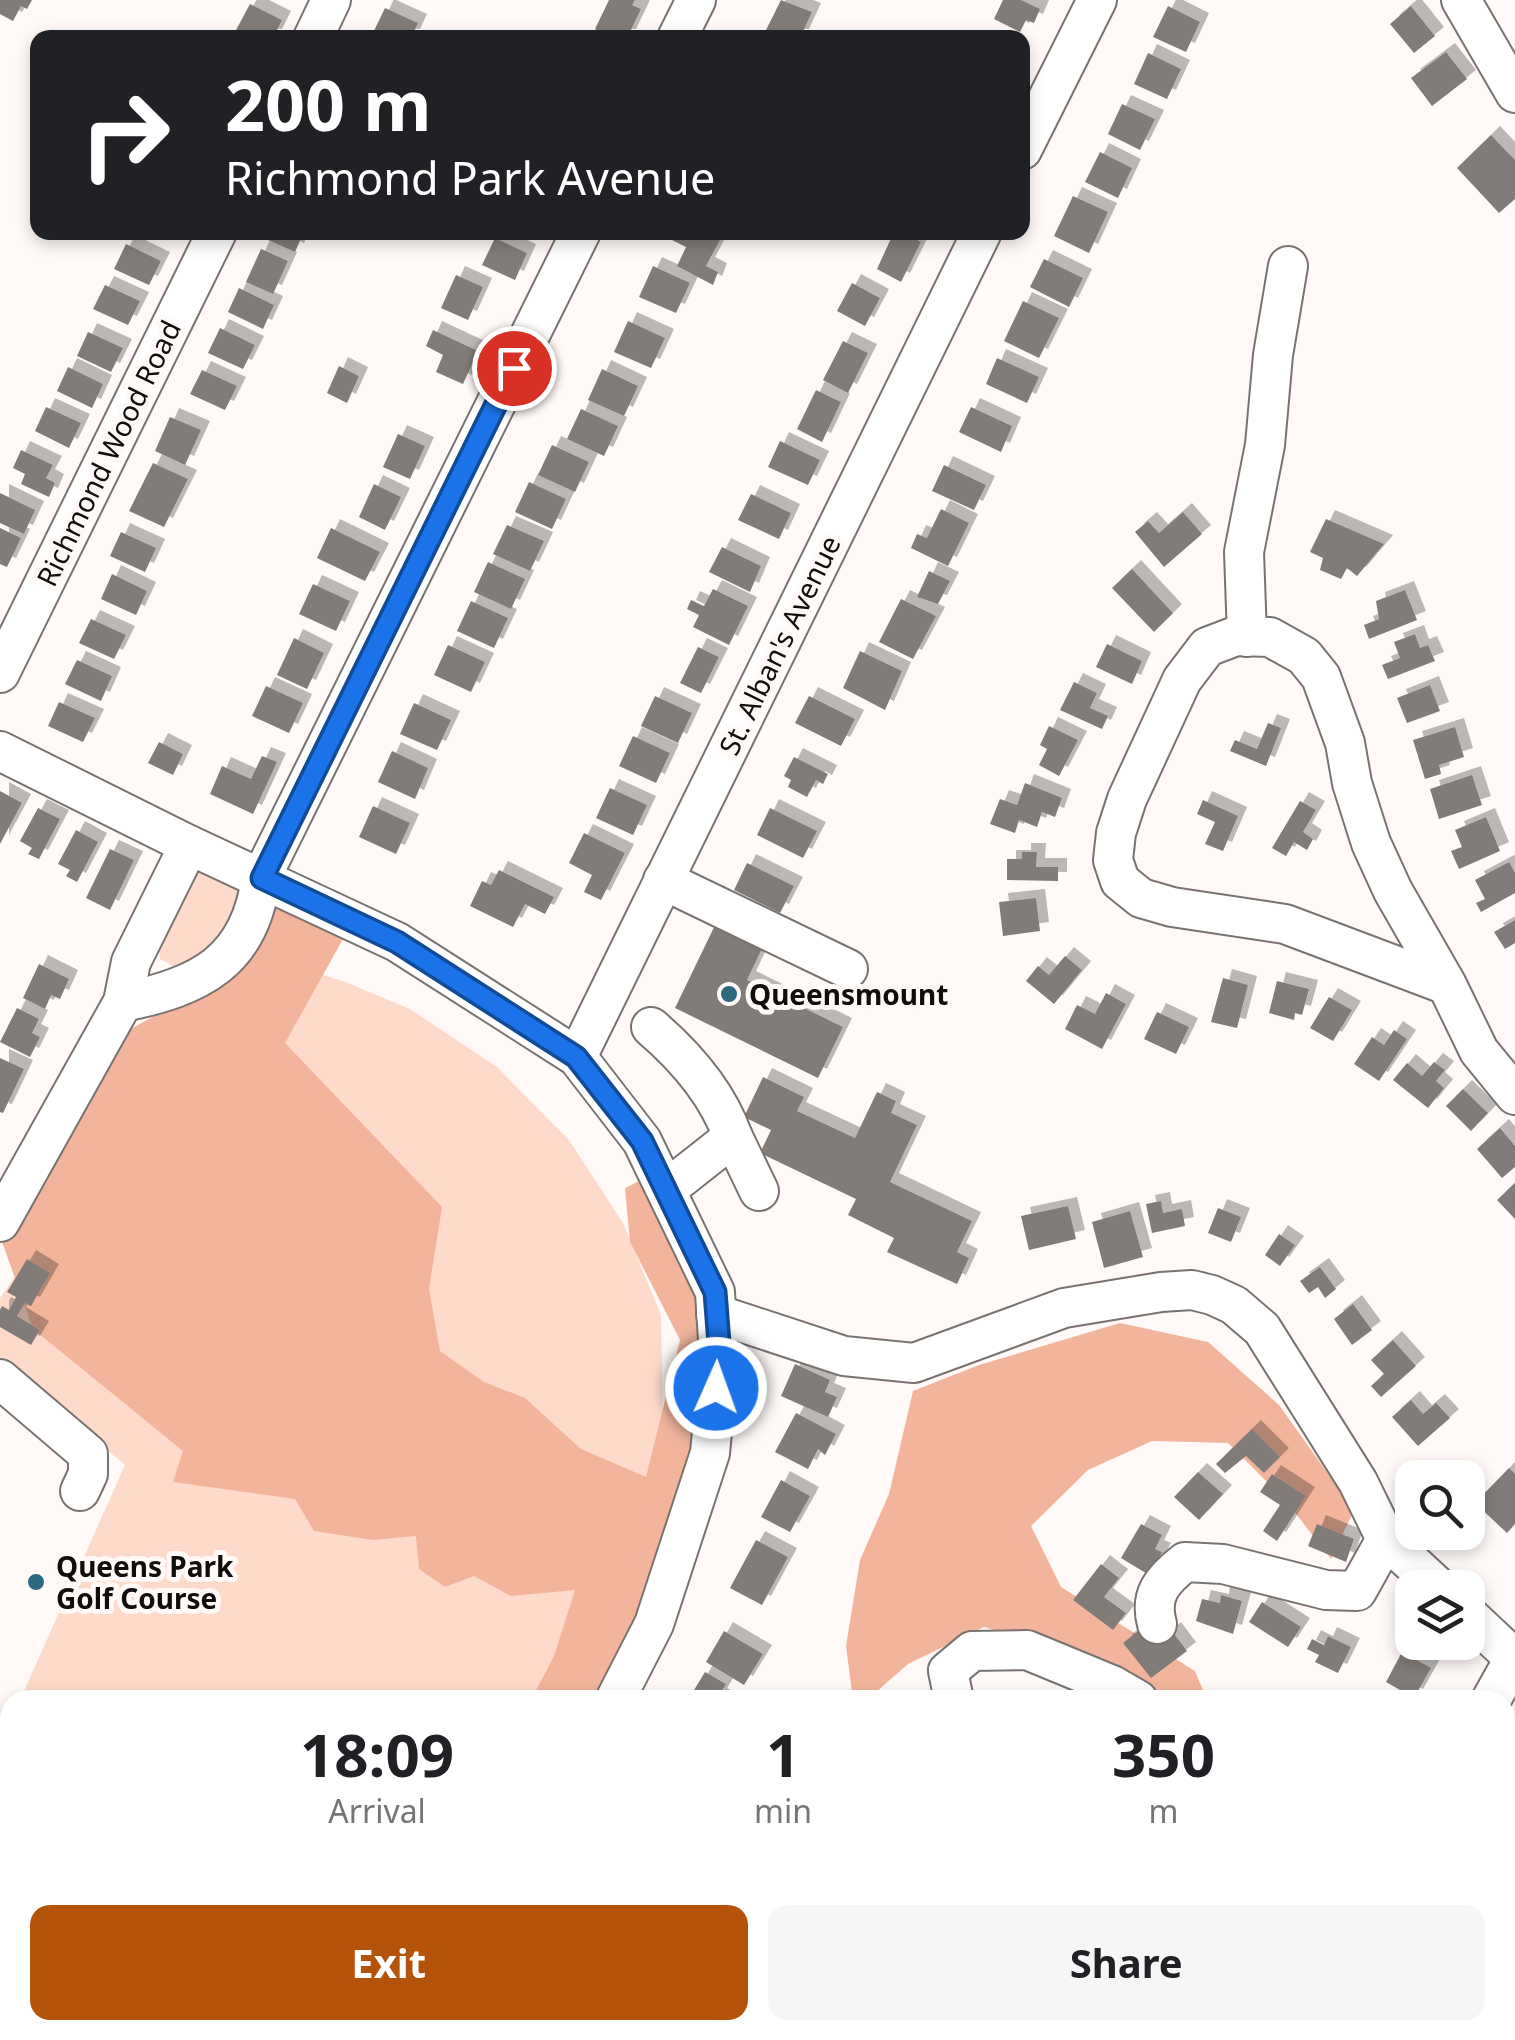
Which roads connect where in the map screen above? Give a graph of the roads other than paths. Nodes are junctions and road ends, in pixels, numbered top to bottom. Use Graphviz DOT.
graph roads {
  1 [pos="331,0"];
  2 [pos="696,0"];
  3 [pos="1096,0"];
  4 [pos="1460,0"];
  5 [pos="317,30"];
  6 [pos="681,30"];
  7 [pos="1515,93"];
  8 [pos="1030,134"];
  9 [pos="213,240"];
  10 [pos="577,240"];
  11 [pos="978,240"];
  12 [pos="1288,266"];
  13 [pos="1247,637"];
  14 [pos="0,673"];
  15 [pos="0,750"];
  16 [pos="188,845"];
  17 [pos="262,878"];
  18 [pos="664,880"];
  19 [pos="848,969"];
  20 [pos="1447,984"];
  21 [pos="123,1002"];
  22 [pos="650,1027"];
  23 [pos="576,1057"];
  24 [pos="1515,1094"];
  25 [pos="733,1137"];
  26 [pos="12,1170"];
  27 [pos="667,1189"];
  28 [pos="759,1190"];
  29 [pos="0,1222"];
  30 [pos="716,1314"];
  31 [pos="0,1380"];
  32 [pos="80,1491"];
  33 [pos="1386,1539"];
  34 [pos="1419,1570"];
  35 [pos="1157,1624"];
  36 [pos="1485,1631"];
  37 [pos="1514,1657"];
  38 [pos="619,1690"];
  39 [pos="952,1690"];
  40 [pos="1121,1690"];
  41 [pos="1496,1690"];
  1 -- 5 [label="street"];
  2 -- 6 [label="street"];
  3 -- 8 [label="street"];
  4 -- 7 [label="street"];
  9 -- 14 [label="street, Richmond Wood Road"];
  10 -- 17 [label="street"];
  11 -- 18 [label="street, St. Alban's Avenue"];
  12 -- 13 [label="street"];
  13 -- 20 [label="street"];
  13 -- 20 [label="street"];
  15 -- 16 [label="street"];
  16 -- 17 [label="street"];
  16 -- 21 [label="street"];
  17 -- 21 [label="street"];
  17 -- 23 [label="street"];
  18 -- 19 [label="street"];
  18 -- 23 [label="street, St. Alban's Avenue"];
  20 -- 24 [label="street"];
  21 -- 26 [label="street"];
  22 -- 25 [label="street"];
  23 -- 27 [label="street"];
  25 -- 27 [label="street"];
  25 -- 28 [label="street"];
  26 -- 29 [label="street"];
  27 -- 30 [label="street"];
  30 -- 33 [label="street"];
  30 -- 38 [label="street"];
  31 -- 32 [label="street"];
  33 -- 34 [label="street"];
  33 -- 35 [label="street"];
  36 -- 37 [label="street"];
  37 -- 41 [label="street"];
  39 -- 40 [label="street"];
}
